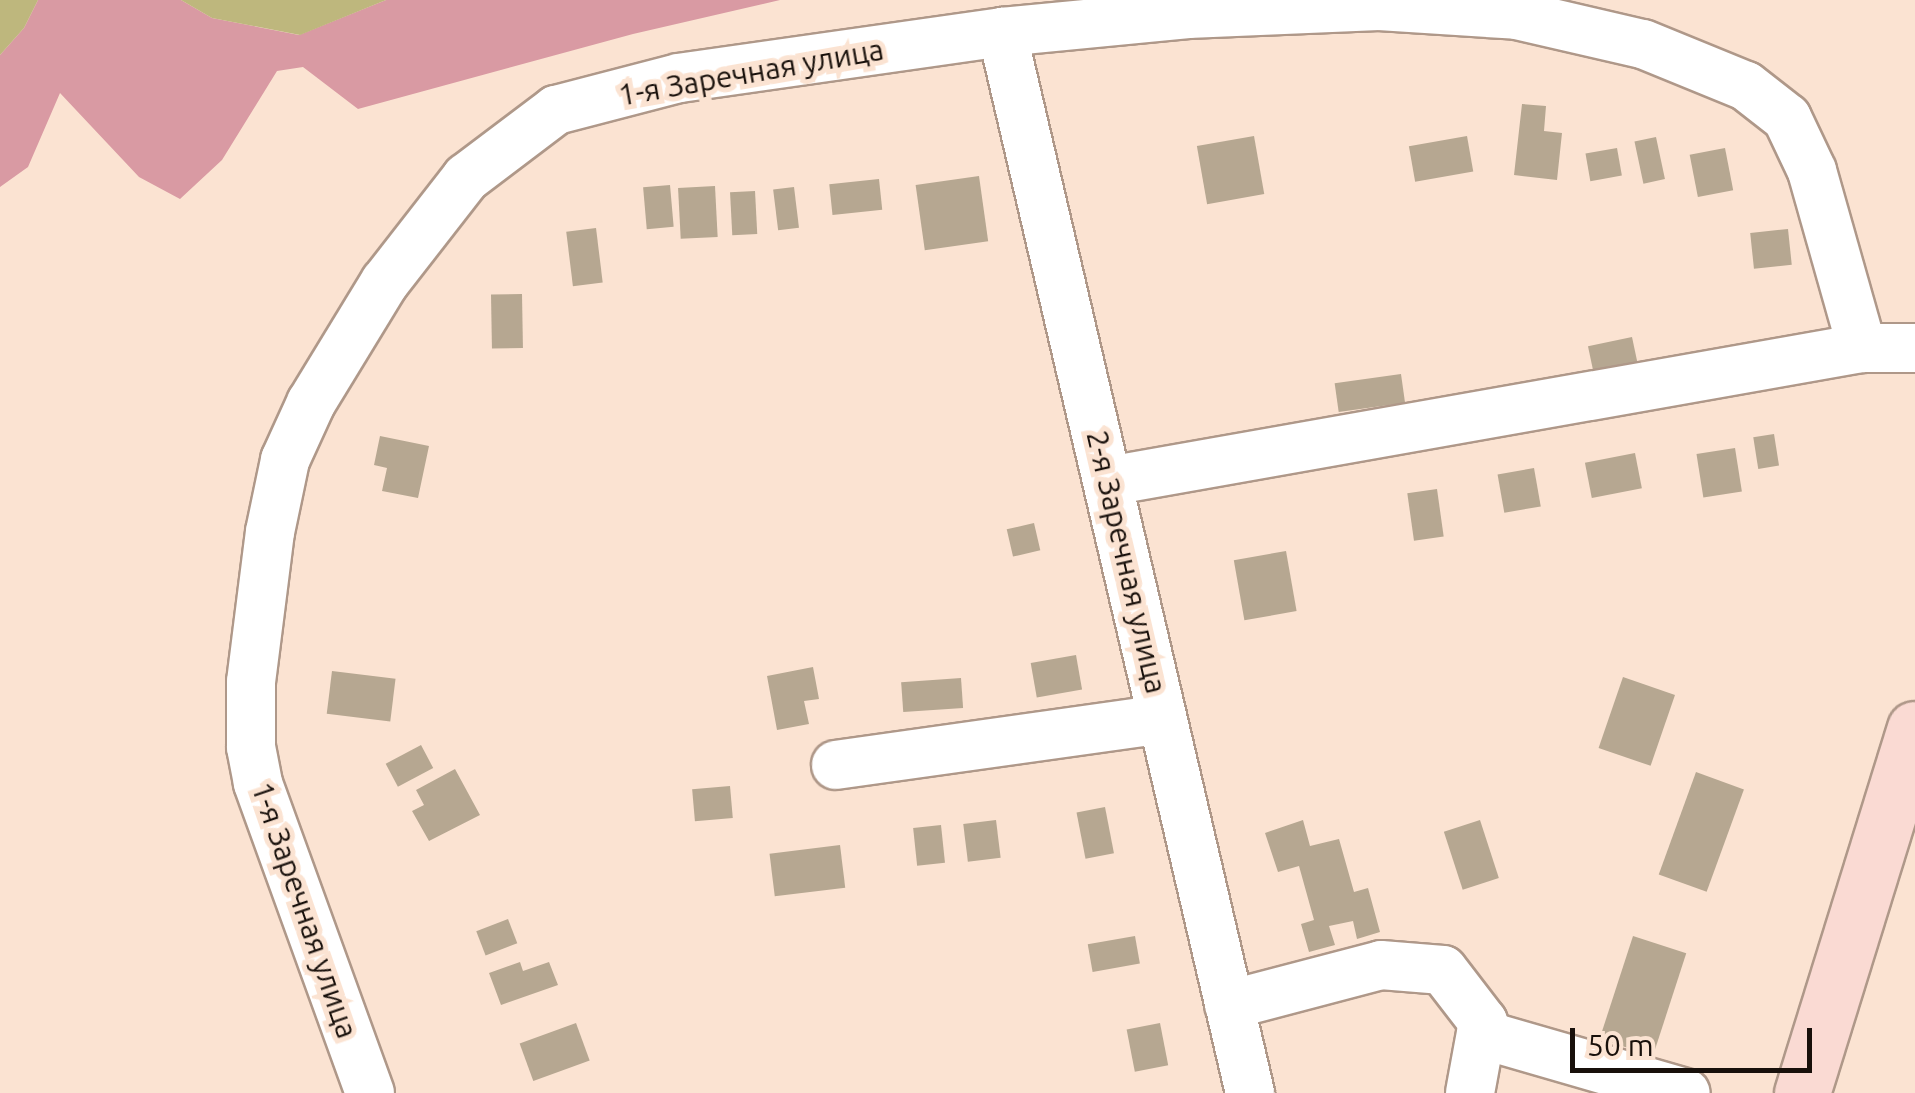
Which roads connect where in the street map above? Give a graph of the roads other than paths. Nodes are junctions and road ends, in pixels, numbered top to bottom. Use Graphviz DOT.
graph roads {
  1 [pos="1002,32"];
  2 [pos="1862,348"];
  3 [pos="1915,348"];
  4 [pos="1109,481"];
  5 [pos="1162,720"];
  6 [pos="1915,729"];
  7 [pos="836,765"];
  8 [pos="1229,1005"];
  9 [pos="1480,1034"];
  10 [pos="370,1093"];
  11 [pos="1250,1093"];
  12 [pos="1470,1093"];
  13 [pos="1686,1093"];
  14 [pos="1802,1093"];
  1 -- 2 [label="street, 1-я Заречная улица"];
  1 -- 4 [label="street, 2-я Заречная улица"];
  1 -- 10 [label="street, 1-я Заречная улица"];
  2 -- 3 [label="street"];
  2 -- 4 [label="street"];
  4 -- 5 [label="street, 2-я Заречная улица"];
  5 -- 7 [label="street"];
  5 -- 8 [label="street, 2-я Заречная улица"];
  6 -- 14 [label="main road"];
  8 -- 9 [label="street"];
  8 -- 11 [label="street, 2-я Заречная улица"];
  9 -- 12 [label="street"];
  9 -- 13 [label="street"];
}
